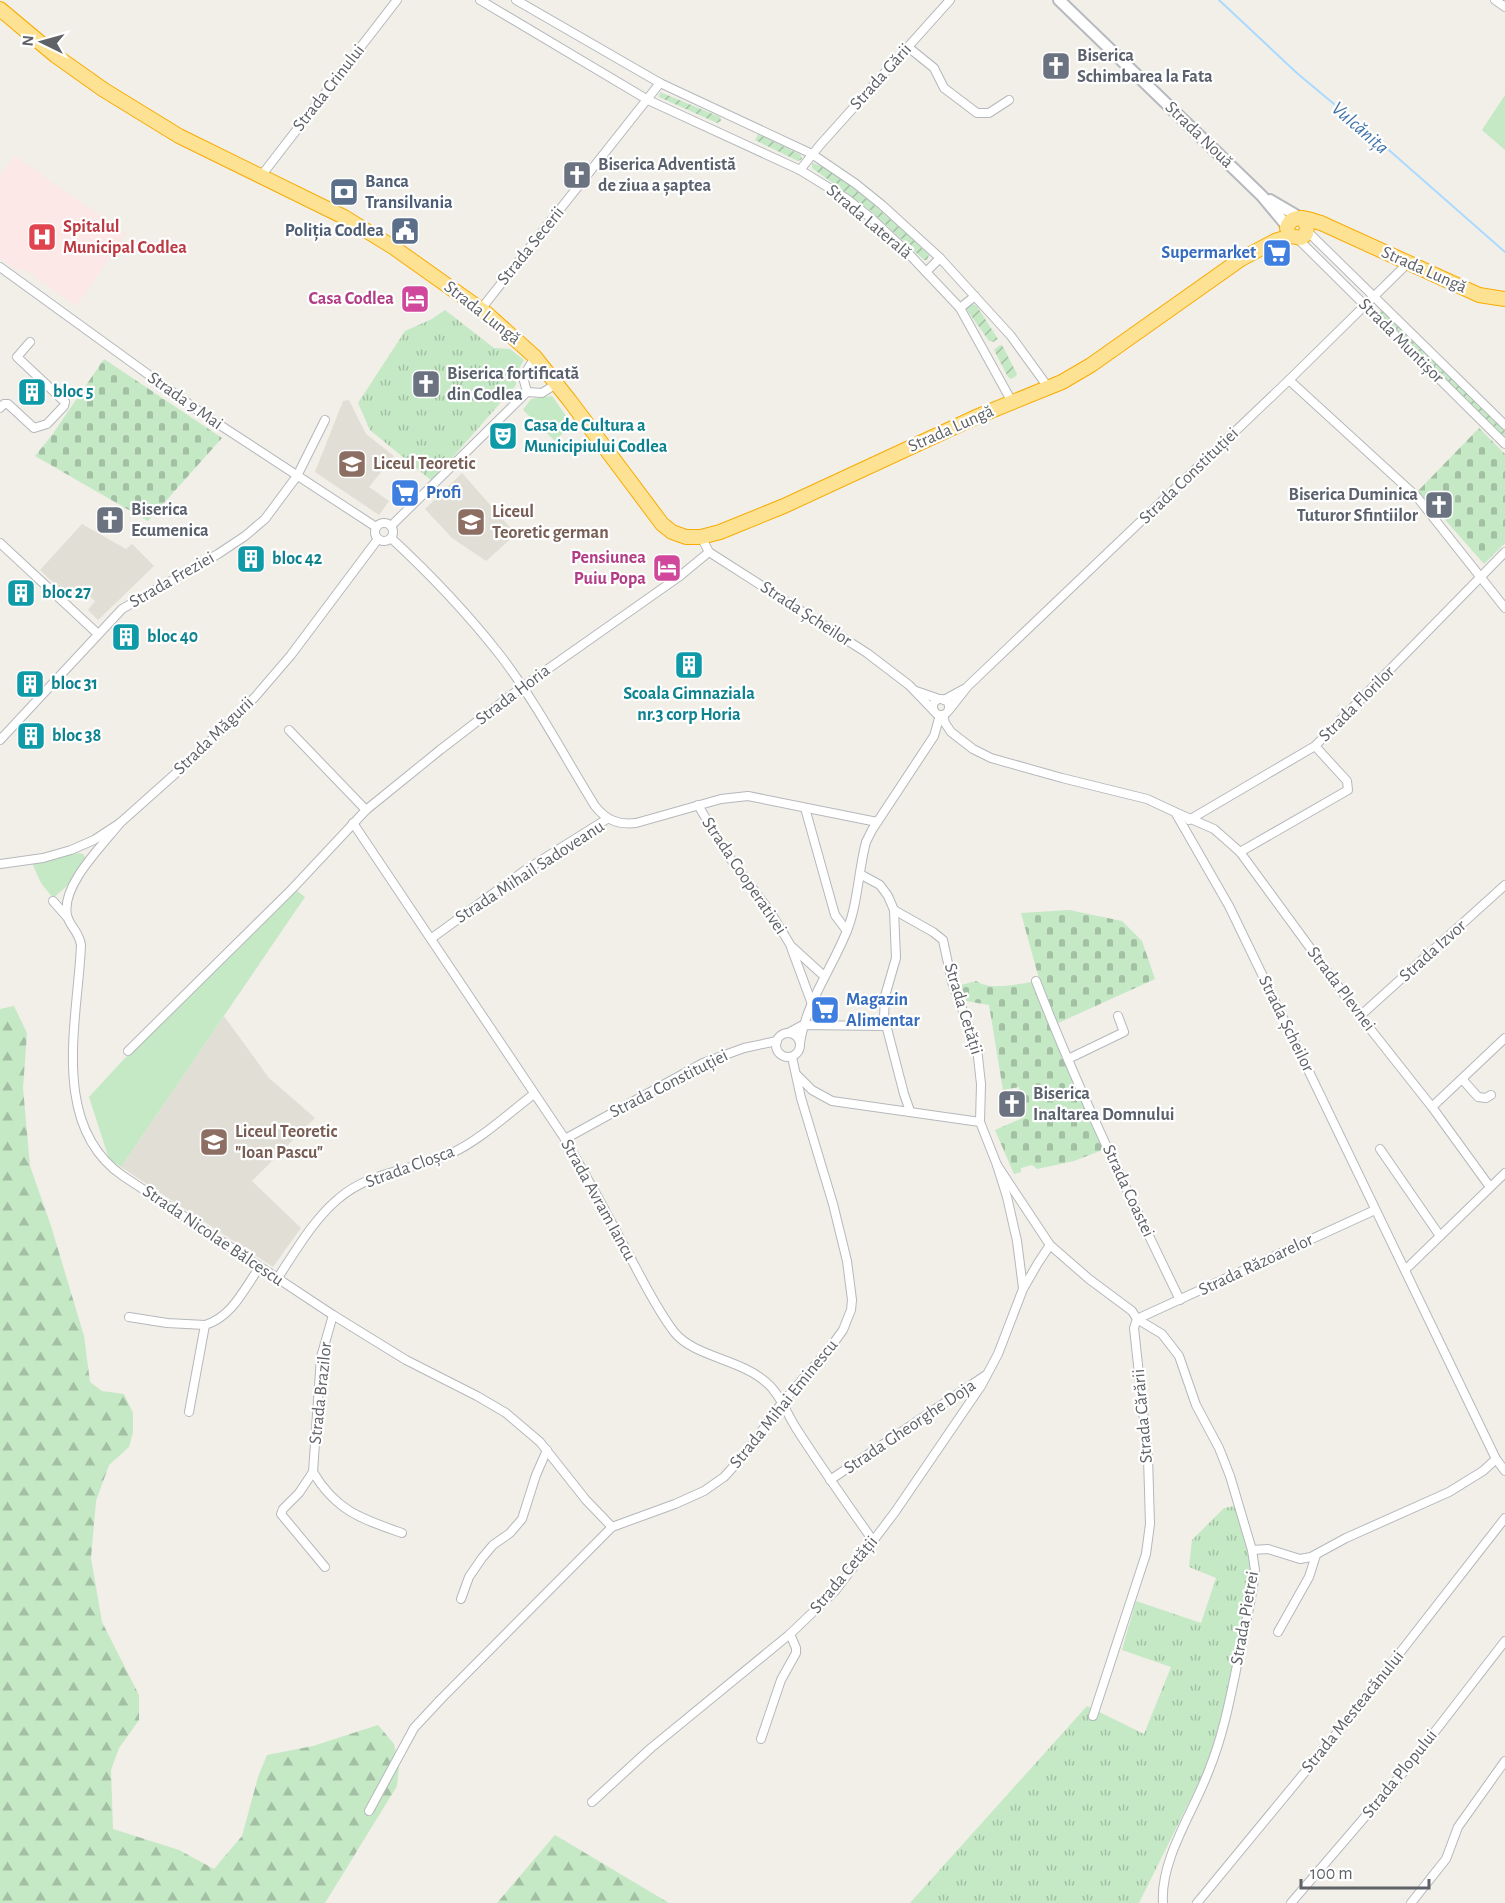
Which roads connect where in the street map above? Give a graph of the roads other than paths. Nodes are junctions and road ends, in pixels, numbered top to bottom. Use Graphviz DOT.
graph roads {
  1 [pos="397,0"];
  2 [pos="480,0"];
  3 [pos="516,0"];
  4 [pos="950,0"];
  5 [pos="1059,0"];
  6 [pos="1495,0"];
  7 [pos="1505,7"];
  8 [pos="0,9"];
  9 [pos="908,47"];
  10 [pos="660,83"];
  11 [pos="1009,99"];
  12 [pos="648,100"];
  13 [pos="812,154"];
  14 [pos="800,170"];
  15 [pos="261,176"];
  16 [pos="1297,228"];
  17 [pos="940,258"];
  18 [pos="1408,263"];
  19 [pos="0,267"];
  20 [pos="926,272"];
  21 [pos="975,296"];
  22 [pos="1375,296"];
  23 [pos="1505,299"];
  24 [pos="1366,305"];
  25 [pos="960,308"];
  26 [pos="481,309"];
  27 [pos="30,342"];
  28 [pos="535,357"];
  29 [pos="1289,380"];
  30 [pos="556,384"];
  31 [pos="1048,387"];
  32 [pos="527,392"];
  33 [pos="1012,402"];
  34 [pos="0,408"];
  35 [pos="325,420"];
  36 [pos="1505,425"];
  37 [pos="1505,444"];
  38 [pos="297,476"];
  39 [pos="391,526"];
  40 [pos="376,527"];
  41 [pos="701,537"];
  42 [pos="391,538"];
  43 [pos="378,539"];
  44 [pos="0,543"];
  45 [pos="709,552"];
  46 [pos="1505,552"];
  47 [pos="1481,577"];
  48 [pos="1505,608"];
  49 [pos="98,634"];
  50 [pos="968,686"];
  51 [pos="522,687"];
  52 [pos="915,690"];
  53 [pos="942,699"];
  54 [pos="941,713"];
  55 [pos="289,730"];
  56 [pos="0,740"];
  57 [pos="1315,746"];
  58 [pos="699,805"];
  59 [pos="805,808"];
  60 [pos="366,810"];
  61 [pos="1175,812"];
  62 [pos="607,819"];
  63 [pos="1191,819"];
  64 [pos="877,822"];
  65 [pos="120,823"];
  66 [pos="353,823"];
  67 [pos="1183,824"];
  68 [pos="1240,852"];
  69 [pos="0,864"];
  70 [pos="860,874"];
  71 [pos="1505,885"];
  72 [pos="53,901"];
  73 [pos="894,910"];
  74 [pos="68,918"];
  75 [pos="847,931"];
  76 [pos="432,938"];
  77 [pos="791,946"];
  78 [pos="824,976"];
  79 [pos="1036,981"];
  80 [pos="812,1004"];
  81 [pos="1118,1016"];
  82 [pos="1360,1016"];
  83 [pos="803,1025"];
  84 [pos="884,1026"];
  85 [pos="789,1033"];
  86 [pos="1505,1038"];
  87 [pos="777,1041"];
  88 [pos="800,1043"];
  89 [pos="128,1051"];
  90 [pos="792,1057"];
  91 [pos="1068,1059"];
  92 [pos="796,1074"];
  93 [pos="1462,1079"];
  94 [pos="534,1094"];
  95 [pos="1491,1095"];
  96 [pos="1432,1107"];
  97 [pos="910,1111"];
  98 [pos="980,1122"];
  99 [pos="565,1138"];
  100 [pos="1380,1149"];
  101 [pos="997,1165"];
  102 [pos="1505,1173"];
  103 [pos="1490,1187"];
  104 [pos="1375,1210"];
  105 [pos="1440,1236"];
  106 [pos="1050,1245"];
  107 [pos="259,1268"];
  108 [pos="1405,1270"];
  109 [pos="277,1279"];
  110 [pos="1023,1289"];
  111 [pos="1180,1300"];
  112 [pos="333,1315"];
  113 [pos="129,1317"];
  114 [pos="1137,1319"];
  115 [pos="205,1325"];
  116 [pos="989,1373"];
  117 [pos="781,1404"];
  118 [pos="189,1412"];
  119 [pos="548,1450"];
  120 [pos="1496,1460"];
  121 [pos="1505,1471"];
  122 [pos="313,1472"];
  123 [pos="831,1480"];
  124 [pos="1505,1518"];
  125 [pos="612,1527"];
  126 [pos="402,1533"];
  127 [pos="874,1542"];
  128 [pos="1252,1550"];
  129 [pos="1316,1555"];
  130 [pos="325,1567"];
  131 [pos="461,1599"];
  132 [pos="1278,1632"];
  133 [pos="790,1634"];
  134 [pos="1505,1641"];
  135 [pos="1093,1716"];
  136 [pos="761,1739"];
  137 [pos="1505,1761"];
  138 [pos="592,1802"];
  139 [pos="369,1811"];
  140 [pos="1163,1903"];
  141 [pos="1197,1903"];
  142 [pos="1290,1903"];
  143 [pos="1412,1903"];
  1 -- 15 [label="street, Strada Crinului"];
  2 -- 12 [label="street, Strada Laterală"];
  3 -- 10 [label="street, Strada Laterală"];
  4 -- 9 [label="street, Strada Gării"];
  5 -- 16 [label="main road, Strada Nouă"];
  6 -- 7 [label="street"];
  8 -- 15 [label="highway, Strada Lungă"];
  9 -- 11 [label="street"];
  9 -- 13 [label="street, Strada Gării"];
  10 -- 12 [label="street, Strada Secerii"];
  10 -- 13 [label="street, Strada Laterală"];
  12 -- 14 [label="street, Strada Laterală"];
  12 -- 26 [label="street, Strada Secerii"];
  13 -- 14 [label="street, Strada Gării"];
  13 -- 17 [label="street, Strada Laterală"];
  14 -- 20 [label="street, Strada Laterală"];
  15 -- 26 [label="highway, Strada Lungă"];
  16 -- 18 [label="highway, Strada Lungă"];
  16 -- 22 [label="street, Strada Muntișor"];
  16 -- 24 [label="street, Strada Muntișor"];
  16 -- 31 [label="highway, Strada Lungă"];
  17 -- 20 [label="street"];
  17 -- 21 [label="street, Strada Laterală"];
  18 -- 22 [label="street, Strada Constituției"];
  18 -- 23 [label="highway, Strada Lungă"];
  19 -- 38 [label="street, Strada 9 Mai"];
  20 -- 25 [label="street, Strada Laterală"];
  21 -- 25 [label="street"];
  21 -- 31 [label="street, Strada Laterală"];
  22 -- 24 [label="street, Strada Constituției"];
  22 -- 36 [label="street, Strada Muntișor"];
  24 -- 29 [label="street, Strada Constituției"];
  24 -- 37 [label="street, Strada Muntișor"];
  25 -- 33 [label="street, Strada Laterală"];
  26 -- 28 [label="highway, Strada Lungă"];
  27 -- 34 [label="street"];
  28 -- 30 [label="highway, Strada Lungă"];
  28 -- 32 [label="street"];
  29 -- 47 [label="street"];
  29 -- 50 [label="street, Strada Constituției"];
  30 -- 32 [label="street"];
  30 -- 41 [label="highway, Strada Lungă"];
  31 -- 33 [label="highway, Strada Lungă"];
  32 -- 39 [label="street"];
  33 -- 41 [label="highway, Strada Lungă"];
  35 -- 38 [label="street, Strada Freziei"];
  38 -- 40 [label="street, Strada 9 Mai"];
  38 -- 49 [label="street, Strada Freziei"];
  39 -- 40 [label="street"];
  39 -- 42 [label="street"];
  40 -- 43 [label="street"];
  41 -- 45 [label="street, Strada Șcheilor"];
  42 -- 43 [label="street"];
  42 -- 51 [label="street"];
  43 -- 65 [label="street, Strada Măgurii"];
  44 -- 49 [label="street"];
  45 -- 51 [label="street, Strada Horia"];
  45 -- 52 [label="street, Strada Șcheilor"];
  46 -- 47 [label="street, Strada Florilor"];
  47 -- 48 [label="street"];
  47 -- 57 [label="street, Strada Florilor"];
  49 -- 56 [label="street, Strada Freziei"];
  50 -- 53 [label="street, Strada Constituției"];
  50 -- 54 [label="street, Strada Constituției"];
  51 -- 60 [label="street, Strada Horia"];
  51 -- 62 [label="street"];
  52 -- 53 [label="street, Strada Șcheilor"];
  52 -- 54 [label="street, Strada Șcheilor"];
  53 -- 54 [label="street"];
  53 -- 54 [label="street"];
  54 -- 61 [label="street, Strada Șcheilor"];
  54 -- 64 [label="street, Strada Constituției"];
  55 -- 60 [label="street"];
  57 -- 63 [label="street, Strada Florilor"];
  57 -- 68 [label="street"];
  58 -- 59 [label="street, Strada Mihail Sadoveanu"];
  58 -- 62 [label="street, Strada Mihail Sadoveanu"];
  58 -- 77 [label="street, Strada Cooperativei"];
  59 -- 64 [label="street, Strada Mihail Sadoveanu"];
  59 -- 75 [label="street"];
  60 -- 66 [label="street, Strada Horia"];
  61 -- 63 [label="street, Strada Plevnei"];
  61 -- 67 [label="street, Strada Șcheilor"];
  62 -- 76 [label="street, Strada Mihail Sadoveanu"];
  63 -- 67 [label="street, Strada Florilor"];
  63 -- 68 [label="street, Strada Plevnei"];
  64 -- 70 [label="street, Strada Constituției"];
  65 -- 69 [label="street, Strada Măgurii"];
  65 -- 74 [label="street"];
  66 -- 76 [label="street, Strada Avram Iancu"];
  66 -- 89 [label="street, Strada Horia"];
  67 -- 104 [label="street, Strada Șcheilor"];
  68 -- 82 [label="street, Strada Plevnei"];
  70 -- 73 [label="street, Strada Cetății"];
  70 -- 75 [label="street, Strada Constituției"];
  71 -- 82 [label="street, Strada Izvor"];
  72 -- 74 [label="street, Strada Nicolae Bălcescu"];
  73 -- 84 [label="street"];
  73 -- 98 [label="street, Strada Cetății"];
  74 -- 107 [label="street, Strada Nicolae Bălcescu"];
  75 -- 78 [label="street, Strada Constituției"];
  76 -- 94 [label="street, Strada Avram Iancu"];
  77 -- 78 [label="street, Strada Cooperativei"];
  77 -- 80 [label="street, Strada Cooperativei"];
  78 -- 80 [label="street, Strada Constituției"];
  79 -- 91 [label="street, Strada Coastei"];
  80 -- 83 [label="street, Strada Constituției"];
  81 -- 91 [label="street"];
  82 -- 96 [label="street, Strada Plevnei"];
  83 -- 84 [label="street"];
  83 -- 85 [label="street"];
  83 -- 88 [label="street, Strada Constituției"];
  84 -- 97 [label="street"];
  85 -- 87 [label="street"];
  85 -- 88 [label="street"];
  86 -- 93 [label="street"];
  87 -- 90 [label="street"];
  87 -- 99 [label="street, Strada Constituției"];
  88 -- 90 [label="street"];
  90 -- 92 [label="street, Strada Mihai Eminescu"];
  91 -- 111 [label="street, Strada Coastei"];
  92 -- 97 [label="street"];
  92 -- 117 [label="street, Strada Mihai Eminescu"];
  93 -- 95 [label="street"];
  93 -- 96 [label="street"];
  94 -- 99 [label="street, Strada Avram Iancu"];
  94 -- 109 [label="street, Strada Cloșca"];
  96 -- 103 [label="street, Strada Plevnei"];
  97 -- 98 [label="street"];
  98 -- 101 [label="street, Strada Cetății"];
  99 -- 117 [label="street, Strada Avram Iancu"];
  100 -- 105 [label="street"];
  101 -- 106 [label="street"];
  101 -- 110 [label="street, Strada Cetății"];
  102 -- 103 [label="street"];
  103 -- 105 [label="street"];
  104 -- 108 [label="street, Strada Șcheilor"];
  104 -- 111 [label="street, Strada Răzoarelor"];
  105 -- 108 [label="street"];
  106 -- 110 [label="street, Strada Cetății"];
  106 -- 114 [label="street"];
  107 -- 109 [label="street, Strada Nicolae Bălcescu"];
  107 -- 115 [label="street"];
  108 -- 120 [label="street, Strada Șcheilor"];
  109 -- 112 [label="street, Strada Nicolae Bălcescu"];
  110 -- 116 [label="street, Strada Cetății"];
  111 -- 114 [label="street, Strada Răzoarelor"];
  112 -- 119 [label="street, Strada Nicolae Bălcescu"];
  112 -- 122 [label="street, Strada Brazilor"];
  113 -- 115 [label="street"];
  114 -- 128 [label="street, Strada Pietrei"];
  114 -- 135 [label="street, Strada Cărării"];
  115 -- 118 [label="street"];
  116 -- 123 [label="street, Strada Gheorghe Doja"];
  116 -- 127 [label="street, Strada Cetății"];
  117 -- 123 [label="street, Strada Avram Iancu"];
  117 -- 125 [label="street, Strada Mihai Eminescu"];
  119 -- 125 [label="street, Strada Nicolae Bălcescu"];
  119 -- 131 [label="street"];
  120 -- 121 [label="street, Strada Șcheilor"];
  120 -- 129 [label="street"];
  122 -- 126 [label="street"];
  122 -- 130 [label="street"];
  123 -- 127 [label="street, Strada Avram Iancu"];
  124 -- 141 [label="street, Strada Mesteacănului"];
  125 -- 139 [label="street, Strada Mihai Eminescu"];
  127 -- 133 [label="street, Strada Cetății"];
  128 -- 129 [label="street"];
  128 -- 140 [label="street, Strada Pietrei"];
  129 -- 132 [label="street"];
  133 -- 136 [label="street"];
  133 -- 138 [label="street, Strada Cetății"];
  134 -- 142 [label="street, Strada Plopului"];
  137 -- 143 [label="street"];
}
